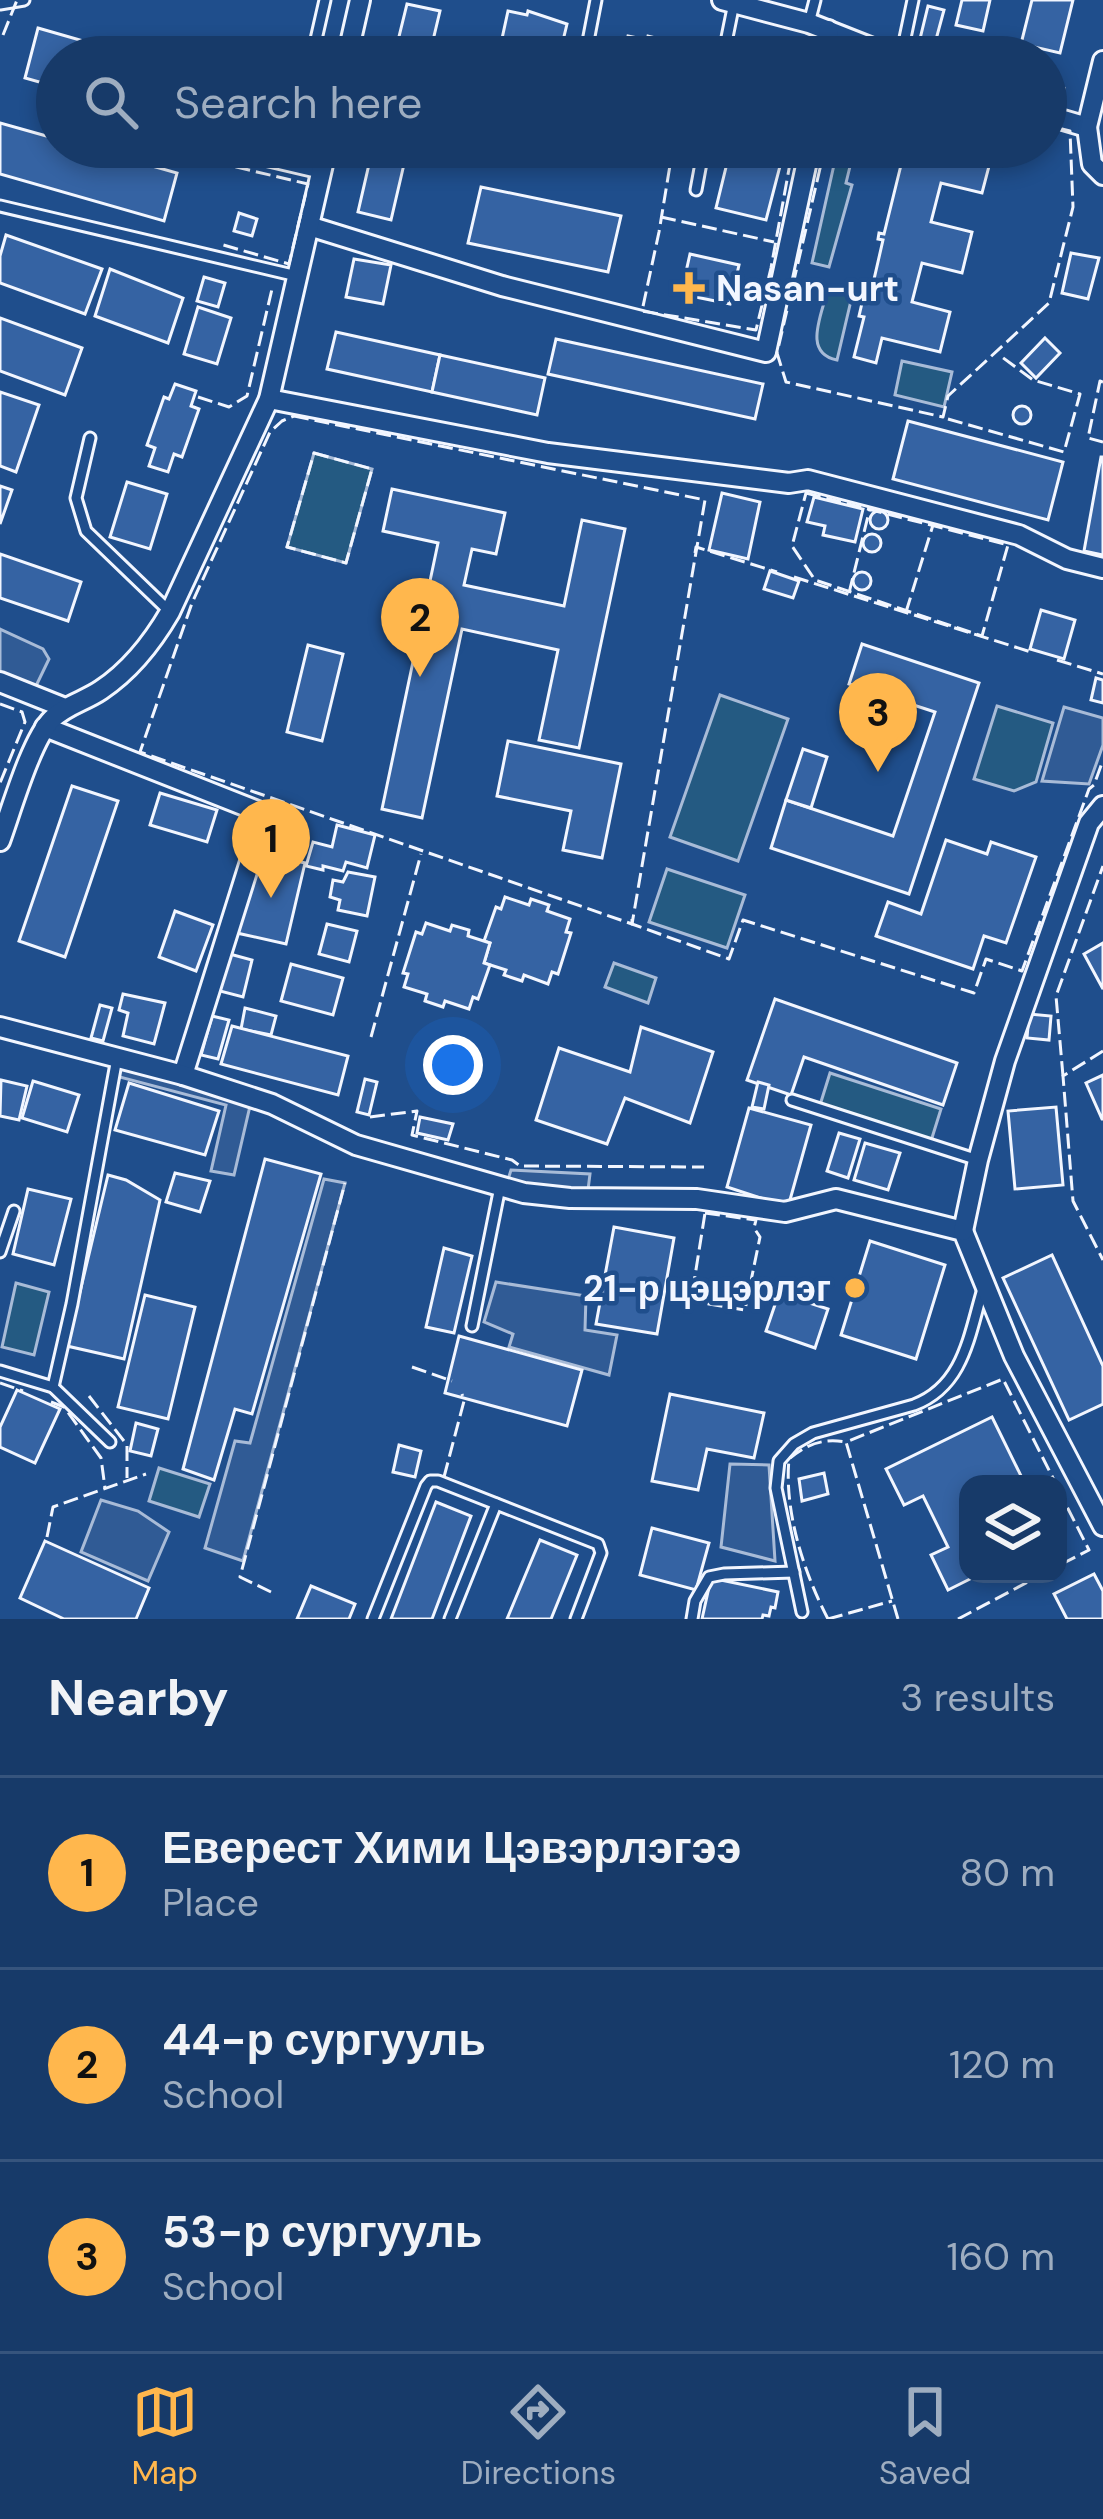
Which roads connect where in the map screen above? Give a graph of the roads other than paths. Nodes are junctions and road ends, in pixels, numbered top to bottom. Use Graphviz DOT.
graph roads {
  1 [pos="24,0"];
  2 [pos="325,0"];
  3 [pos="360,0"];
  4 [pos="596,0"];
  5 [pos="815,0"];
  6 [pos="913,0"];
  7 [pos="728,2"];
  8 [pos="0,4"];
  9 [pos="818,27"];
  10 [pos="317,36"];
  11 [pos="352,36"];
  12 [pos="589,36"];
  13 [pos="725,36"];
  14 [pos="821,36"];
  15 [pos="842,36"];
  16 [pos="904,36"];
  17 [pos="1103,61"];
  18 [pos="1067,121"];
  19 [pos="1087,127"];
  20 [pos="298,168"];
  21 [pos="322,168"];
  22 [pos="700,168"];
  23 [pos="805,168"];
  24 [pos="321,173"];
  25 [pos="1103,175"];
  26 [pos="695,190"];
  27 [pos="0,206"];
  28 [pos="309,226"];
  29 [pos="297,276"];
  30 [pos="269,399"];
  31 [pos="89,438"];
  32 [pos="1103,568"];
  33 [pos="170,612"];
  34 [pos="0,682"];
  35 [pos="65,709"];
  36 [pos="45,727"];
  37 [pos="1103,806"];
  38 [pos="0,842"];
  39 [pos="0,1027"];
  40 [pos="117,1058"];
  41 [pos="183,1075"];
  42 [pos="792,1100"];
  43 [pos="978,1160"];
  44 [pos="500,1187"];
  45 [pos="14,1211"];
  46 [pos="963,1232"];
  47 [pos="0,1252"];
  48 [pos="984,1283"];
  49 [pos="472,1326"];
  50 [pos="0,1371"];
  51 [pos="53,1387"];
  52 [pos="110,1442"];
  53 [pos="496,1504"];
  54 [pos="1103,1526"];
  55 [pos="794,1572"];
  56 [pos="802,1612"];
  57 [pos="373,1619"];
  58 [pos="450,1619"];
  59 [pos="576,1619"];
  60 [pos="692,1619"];
  1 -- 8 [label="lane"];
  2 -- 10 [label="lane"];
  3 -- 11 [label="street"];
  4 -- 12 [label="lane"];
  5 -- 9 [label="lane"];
  6 -- 16 [label="lane"];
  7 -- 9 [label="street"];
  7 -- 13 [label="lane"];
  9 -- 14 [label="street"];
  9 -- 15 [label="street"];
  17 -- 19 [label="street"];
  18 -- 19 [label="street"];
  19 -- 25 [label="street"];
  20 -- 24 [label="lane"];
  21 -- 24 [label="street"];
  22 -- 26 [label="lane"];
  23 -- 28 [label="street"];
  24 -- 28 [label="street"];
  27 -- 29 [label="lane"];
  28 -- 29 [label="street"];
  29 -- 30 [label="street"];
  30 -- 32 [label="street"];
  30 -- 33 [label="street"];
  31 -- 33 [label="lane"];
  33 -- 35 [label="street"];
  34 -- 35 [label="street"];
  35 -- 36 [label="street"];
  36 -- 38 [label="street"];
  36 -- 41 [label="street"];
  37 -- 43 [label="street"];
  39 -- 40 [label="street"];
  40 -- 41 [label="street"];
  40 -- 51 [label="lane"];
  41 -- 44 [label="street"];
  42 -- 43 [label="lane"];
  43 -- 46 [label="street"];
  44 -- 46 [label="street"];
  44 -- 49 [label="lane"];
  45 -- 47 [label="lane"];
  46 -- 48 [label="street"];
  48 -- 54 [label="street"];
  48 -- 55 [label="lane"];
  50 -- 51 [label="lane"];
  51 -- 52 [label="lane"];
  53 -- 57 [label="lane"];
  53 -- 58 [label="lane"];
  53 -- 59 [label="lane"];
  55 -- 56 [label="lane"];
  55 -- 60 [label="lane"];
}
